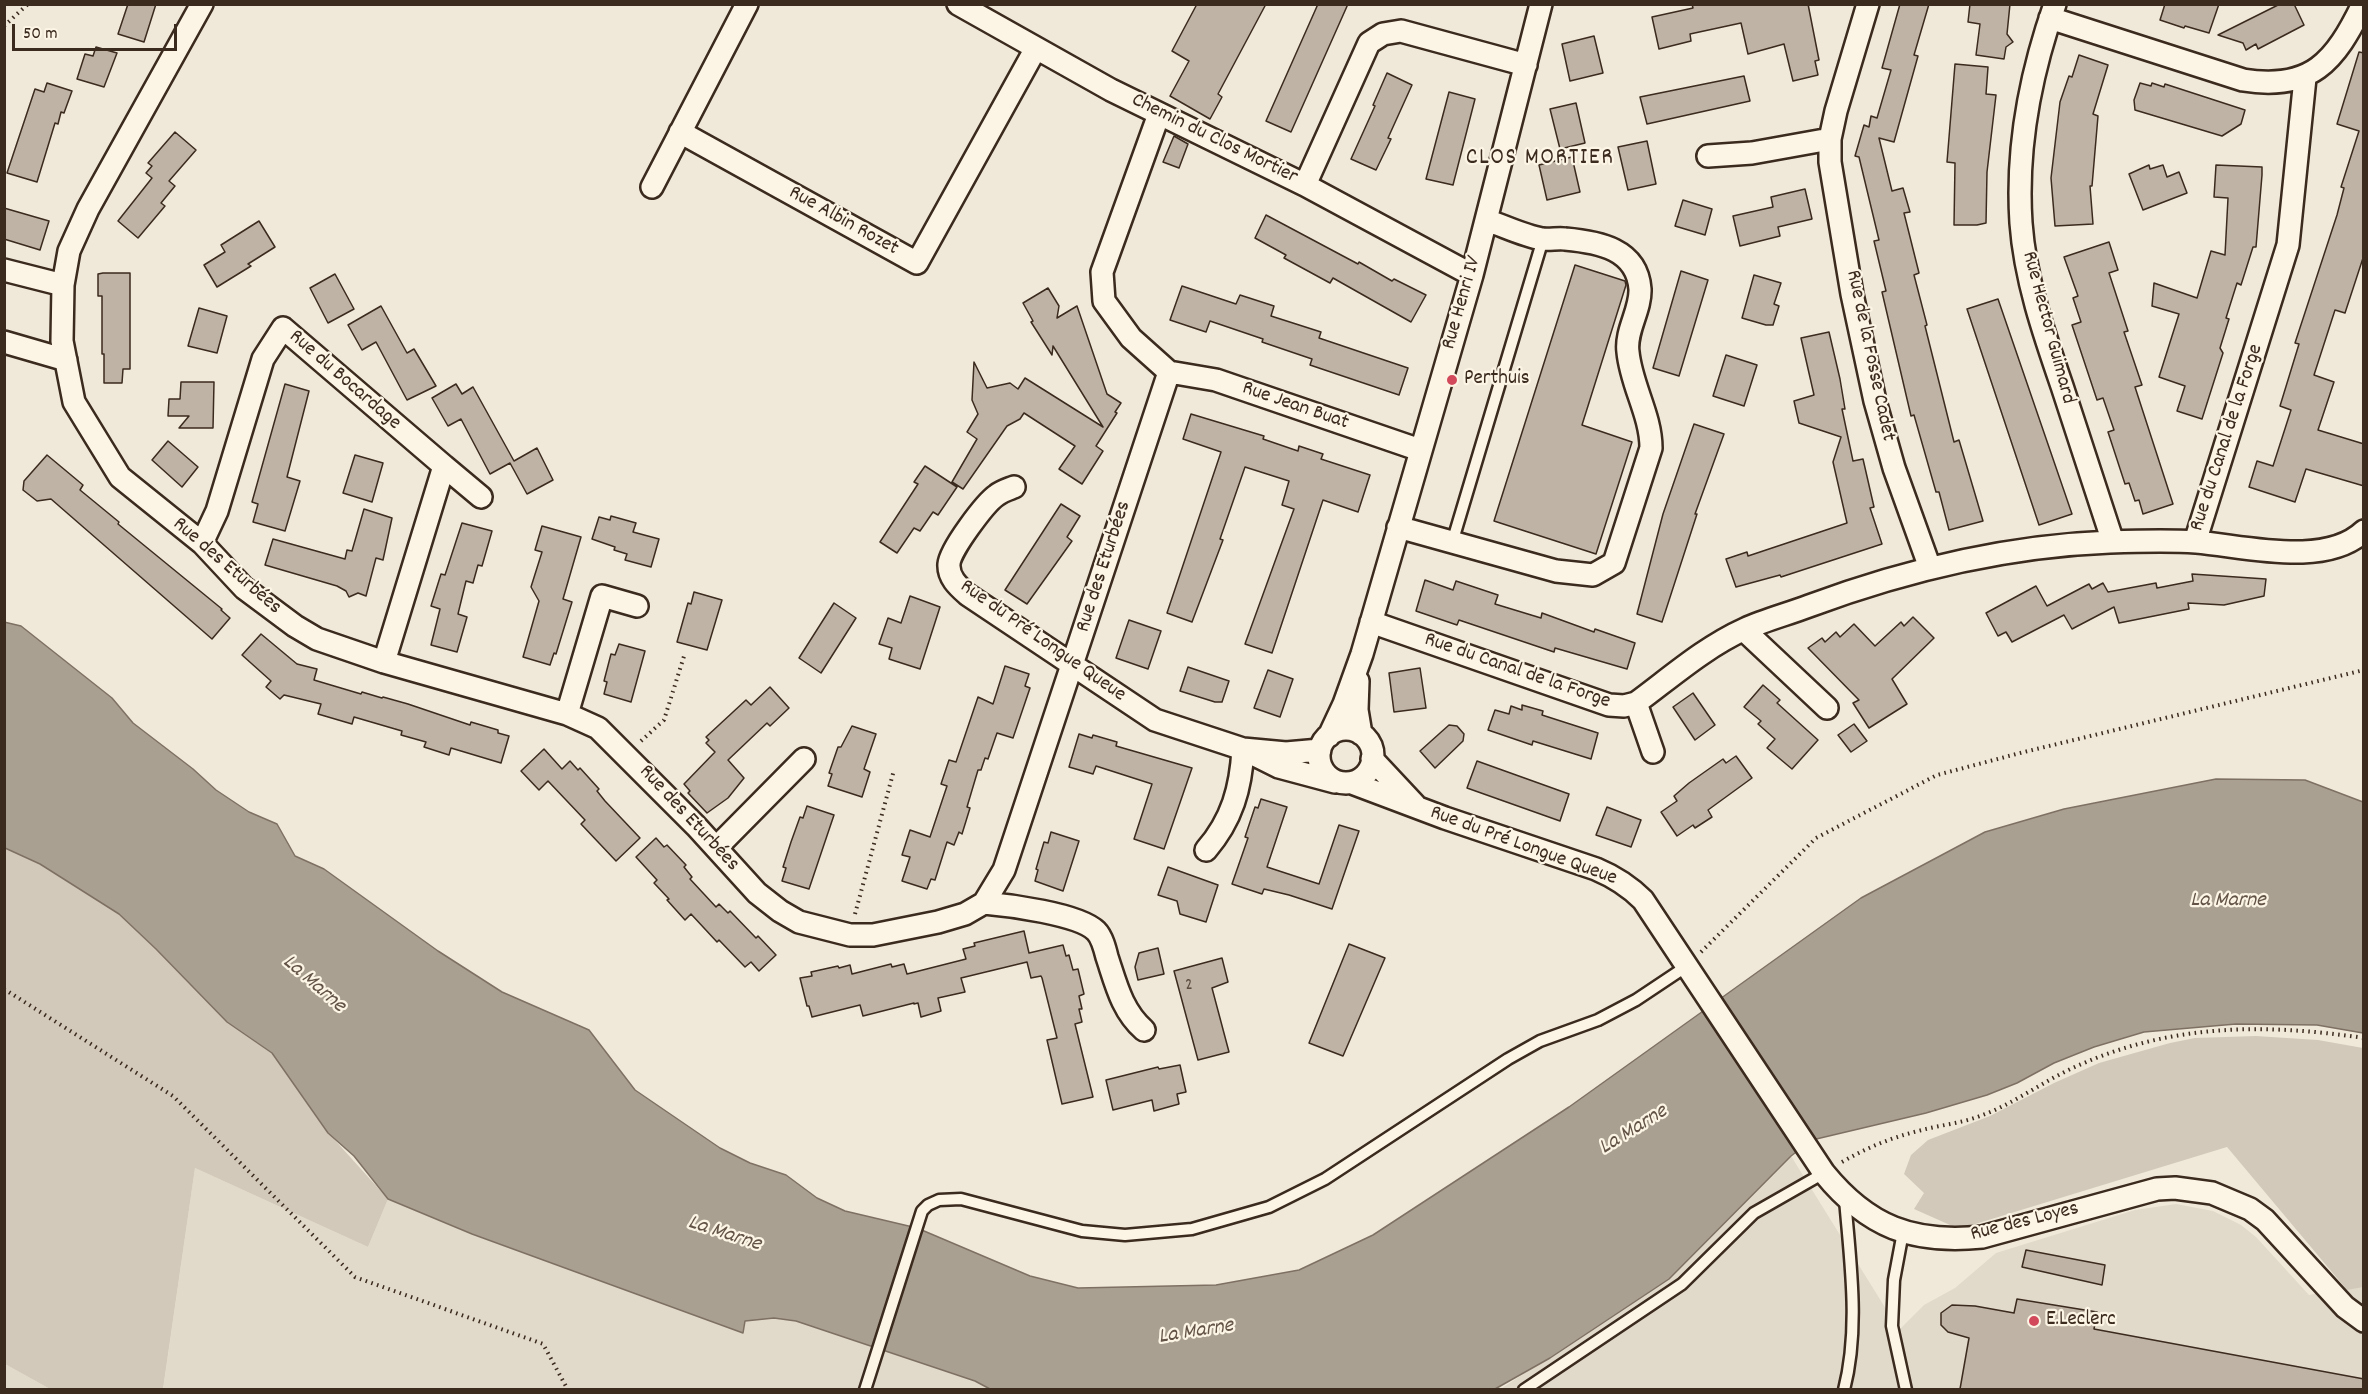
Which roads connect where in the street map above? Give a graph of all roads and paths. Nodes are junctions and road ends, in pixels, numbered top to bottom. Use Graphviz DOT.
graph roads {
  1 [pos="28,4"];
  2 [pos="202,4"];
  3 [pos="747,4"];
  4 [pos="958,4"];
  5 [pos="1541,4"];
  6 [pos="1868,4"];
  7 [pos="2363,4"];
  8 [pos="2053,11"];
  9 [pos="989,12"];
  10 [pos="4,26"];
  11 [pos="1036,48"];
  12 [pos="1526,65"];
  13 [pos="2305,78"];
  14 [pos="1159,114"];
  15 [pos="680,132"];
  16 [pos="1830,139"];
  17 [pos="1708,156"];
  18 [pos="1305,185"];
  19 [pos="652,187"];
  20 [pos="1486,220"];
  21 [pos="1543,239"];
  22 [pos="4,270"];
  23 [pos="1472,275"];
  24 [pos="63,285"];
  25 [pos="4,342"];
  26 [pos="66,360"];
  27 [pos="1169,372"];
  28 [pos="1420,450"];
  29 [pos="444,466"];
  30 [pos="1014,487"];
  31 [pos="481,497"];
  32 [pos="1398,527"];
  33 [pos="2364,531"];
  34 [pos="2113,542"];
  35 [pos="2195,542"];
  36 [pos="202,543"];
  37 [pos="1452,543"];
  38 [pos="1930,568"];
  39 [pos="637,606"];
  40 [pos="1371,622"];
  41 [pos="1744,630"];
  42 [pos="685,653"];
  43 [pos="384,662"];
  44 [pos="1072,666"];
  45 [pos="1358,668"];
  46 [pos="2364,670"];
  47 [pos="1636,703"];
  48 [pos="1827,708"];
  49 [pos="567,714"];
  50 [pos="1361,734"];
  51 [pos="1324,743"];
  52 [pos="1243,749"];
  53 [pos="1653,753"];
  54 [pos="626,754"];
  55 [pos="804,759"];
  56 [pos="1372,759"];
  57 [pos="894,770"];
  58 [pos="1345,783"];
  59 [pos="1417,807"];
  60 [pos="717,847"];
  61 [pos="1206,850"];
  62 [pos="984,903"];
  63 [pos="850,935"];
  64 [pos="1687,966"];
  65 [pos="4,990"];
  66 [pos="1711,1004"];
  67 [pos="1144,1030"];
  68 [pos="2364,1038"];
  69 [pos="1824,1173"];
  70 [pos="1845,1198"];
  71 [pos="1903,1232"];
  72 [pos="2364,1321"];
  73 [pos="568,1389"];
  74 [pos="865,1389"];
  75 [pos="1524,1389"];
  76 [pos="1844,1389"];
  77 [pos="1906,1389"];
  1 -- 10 [label="path"];
  2 -- 24 [label="street, Rue des Eturbées"];
  3 -- 15 [label="street"];
  4 -- 9 [label="street, Chemin du Clos Mortier"];
  5 -- 12 [label="street, Rue Henri IV"];
  6 -- 16 [label="street, Rue de la Fosse Cadet"];
  7 -- 13 [label="street"];
  8 -- 13 [label="street"];
  8 -- 34 [label="street, Rue Hector Guimard"];
  9 -- 11 [label="street, Chemin du Clos Mortier"];
  11 -- 14 [label="street, Chemin du Clos Mortier"];
  11 -- 15 [label="street, Rue Albin Rozet"];
  12 -- 18 [label="street"];
  12 -- 20 [label="street, Rue Henri IV"];
  13 -- 35 [label="street, Rue du Canal de la Forge"];
  14 -- 18 [label="street, Chemin du Clos Mortier"];
  14 -- 27 [label="street"];
  15 -- 19 [label="street"];
  16 -- 17 [label="street"];
  16 -- 38 [label="street, Rue de la Fosse Cadet"];
  18 -- 23 [label="street, Chemin du Clos Mortier"];
  20 -- 21 [label="street"];
  20 -- 23 [label="street, Rue Henri IV"];
  21 -- 37 [label="lane"];
  21 -- 37 [label="street"];
  22 -- 24 [label="street"];
  23 -- 28 [label="street, Rue Henri IV"];
  24 -- 26 [label="street, Rue des Eturbées"];
  25 -- 26 [label="street"];
  26 -- 36 [label="street, Rue des Eturbées"];
  27 -- 28 [label="street, Rue Jean Buat"];
  27 -- 44 [label="street, Rue des Eturbées"];
  28 -- 32 [label="street, Rue Henri IV"];
  29 -- 31 [label="street, Rue du Bocardage"];
  29 -- 36 [label="street, Rue du Bocardage"];
  29 -- 43 [label="street"];
  30 -- 44 [label="street, Rue du Pré Longue Queue"];
  32 -- 37 [label="street"];
  32 -- 40 [label="street, Rue Henri IV"];
  33 -- 35 [label="street"];
  34 -- 35 [label="street, Rue du Canal de la Forge"];
  34 -- 38 [label="street, Rue du Canal de la Forge"];
  36 -- 43 [label="street, Rue des Eturbées"];
  38 -- 41 [label="street, Rue du Canal de la Forge"];
  39 -- 49 [label="street"];
  40 -- 45 [label="street, Rue Henri IV"];
  40 -- 47 [label="street, Rue du Canal de la Forge"];
  41 -- 47 [label="street, Rue du Canal de la Forge"];
  41 -- 48 [label="street"];
  42 -- 54 [label="path"];
  43 -- 49 [label="street, Rue des Eturbées"];
  44 -- 52 [label="street, Rue du Pré Longue Queue"];
  44 -- 62 [label="street, Rue des Eturbées"];
  45 -- 50 [label="street, Rue Henri IV"];
  45 -- 51 [label="street, Rue Henri IV"];
  46 -- 64 [label="path"];
  47 -- 53 [label="street"];
  49 -- 54 [label="street, Rue des Eturbées"];
  50 -- 51 [label="street"];
  50 -- 56 [label="street"];
  51 -- 52 [label="street, Rue du Pré Longue Queue"];
  51 -- 58 [label="street"];
  52 -- 58 [label="street, Rue du Pré Longue Queue"];
  52 -- 61 [label="street"];
  54 -- 60 [label="street, Rue des Eturbées"];
  55 -- 60 [label="street"];
  56 -- 58 [label="street"];
  56 -- 59 [label="street, Rue du Pré Longue Queue"];
  57 -- 63 [label="path"];
  58 -- 59 [label="street, Rue du Pré Longue Queue"];
  59 -- 64 [label="street, Rue du Pré Longue Queue"];
  60 -- 63 [label="street, Rue des Eturbées"];
  62 -- 63 [label="street, Rue des Eturbées"];
  62 -- 67 [label="street"];
  64 -- 66 [label="street, Rue du Pré Longue Queue"];
  64 -- 74 [label="lane"];
  65 -- 73 [label="path"];
  66 -- 69 [label="street, Rue des Loyes"];
  68 -- 69 [label="path"];
  69 -- 70 [label="street, Rue des Loyes"];
  69 -- 75 [label="lane"];
  70 -- 71 [label="street, Rue des Loyes"];
  70 -- 76 [label="lane"];
  71 -- 72 [label="street, Rue des Loyes"];
  71 -- 77 [label="lane"];
}
